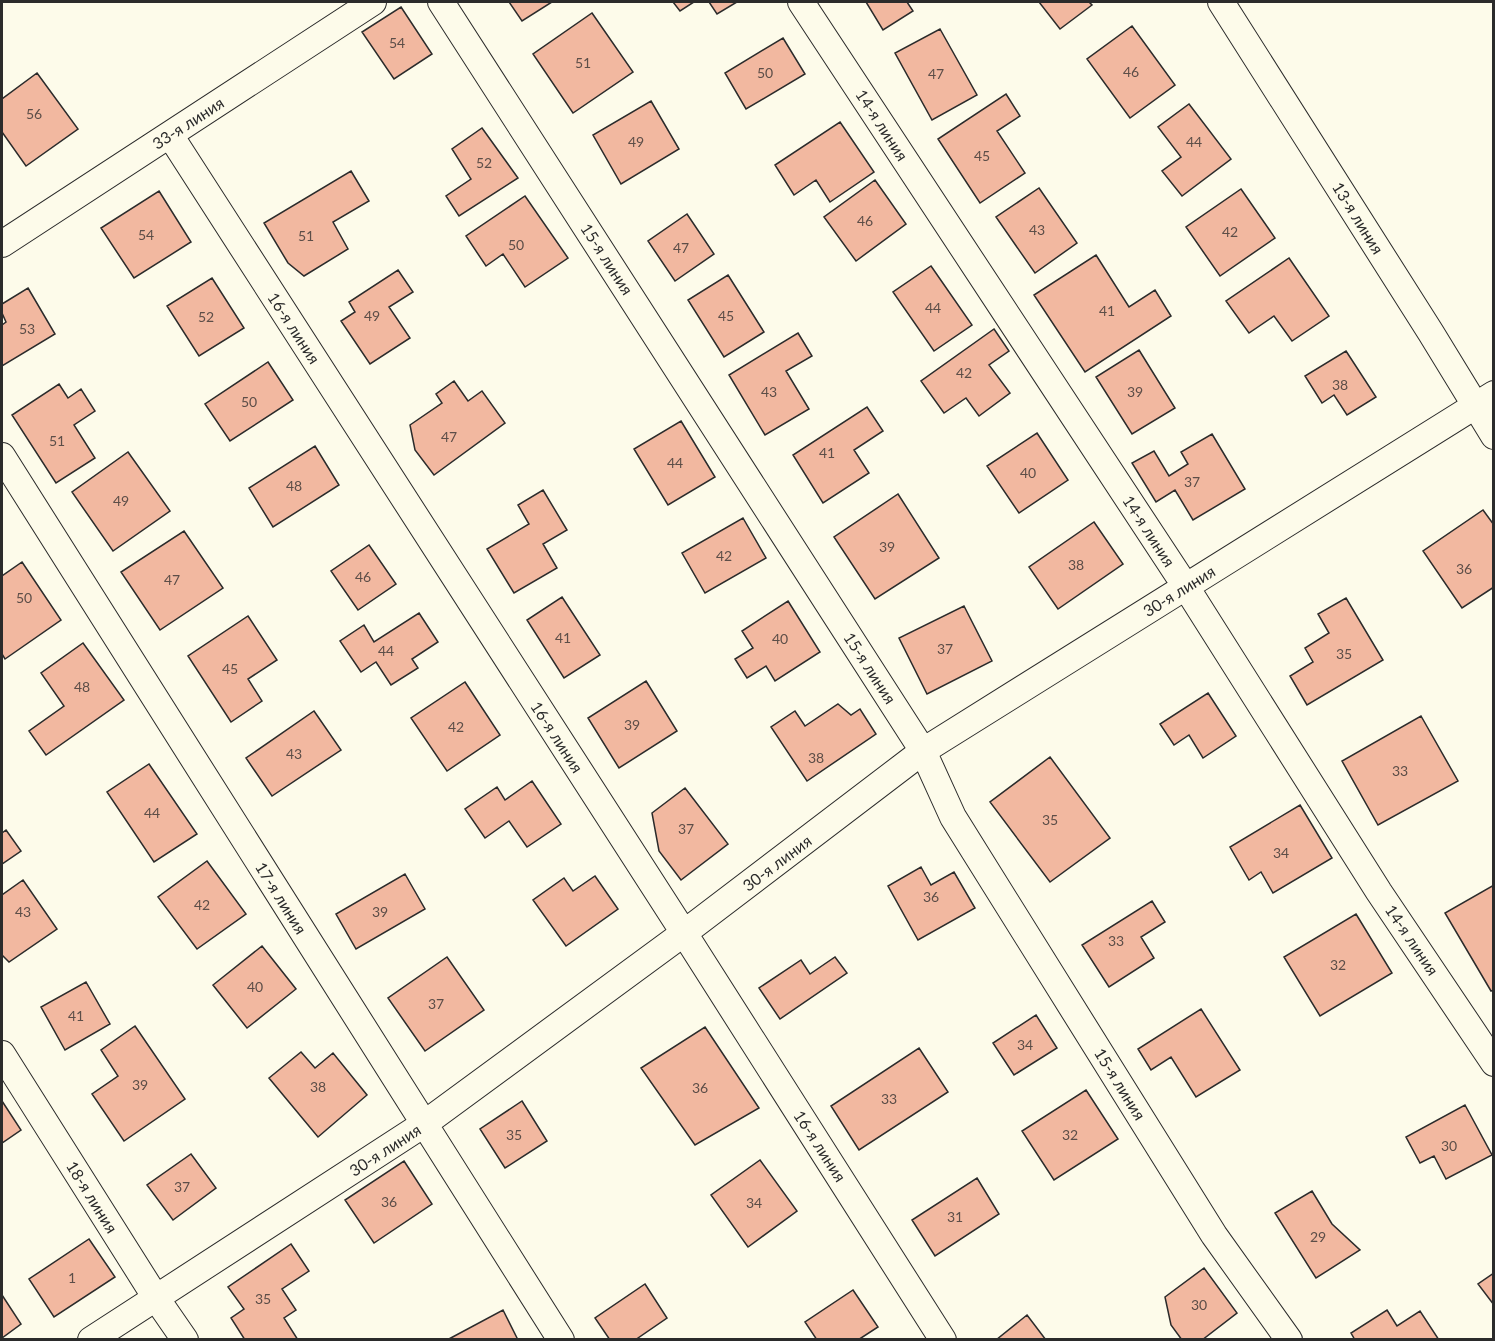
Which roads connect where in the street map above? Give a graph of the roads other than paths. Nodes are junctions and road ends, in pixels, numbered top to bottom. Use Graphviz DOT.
graph roads {
  1 [pos="374,2"];
  2 [pos="441,2"];
  3 [pos="801,2"];
  4 [pos="1221,2"];
  5 [pos="170,135"];
  6 [pos="2,244"];
  7 [pos="1484,400"];
  8 [pos="1494,436"];
  9 [pos="2,456"];
  10 [pos="1186,587"];
  11 [pos="923,751"];
  12 [pos="684,933"];
  13 [pos="2,1054"];
  14 [pos="1494,1063"];
  15 [pos="424,1124"];
  16 [pos="156,1298"];
  17 [pos="91,1340"];
  18 [pos="185,1340"];
  19 [pos="561,1340"];
  20 [pos="943,1340"];
  21 [pos="1289,1340"];
  1 -- 5 [label="street, 33-я линия"];
  2 -- 11 [label="street, 15-я линия"];
  3 -- 10 [label="street, 14-я линия"];
  4 -- 7 [label="street, 13-я линия"];
  5 -- 6 [label="street, 33-я линия"];
  5 -- 12 [label="street, 16-я линия"];
  7 -- 8 [label="street, 13-я линия"];
  7 -- 10 [label="street, 30-я линия"];
  9 -- 15 [label="street, 17-я линия"];
  10 -- 11 [label="street, 30-я линия"];
  10 -- 14 [label="street, 14-я линия"];
  11 -- 12 [label="street, 30-я линия"];
  11 -- 21 [label="street, 15-я линия"];
  12 -- 15 [label="street, 30-я линия"];
  12 -- 20 [label="street, 16-я линия"];
  13 -- 16 [label="street, 18-я линия"];
  15 -- 16 [label="street, 30-я линия"];
  15 -- 19 [label="street, 17-я линия"];
  16 -- 17 [label="street, 30-я линия"];
  16 -- 18 [label="street, 18-я линия"];
}
